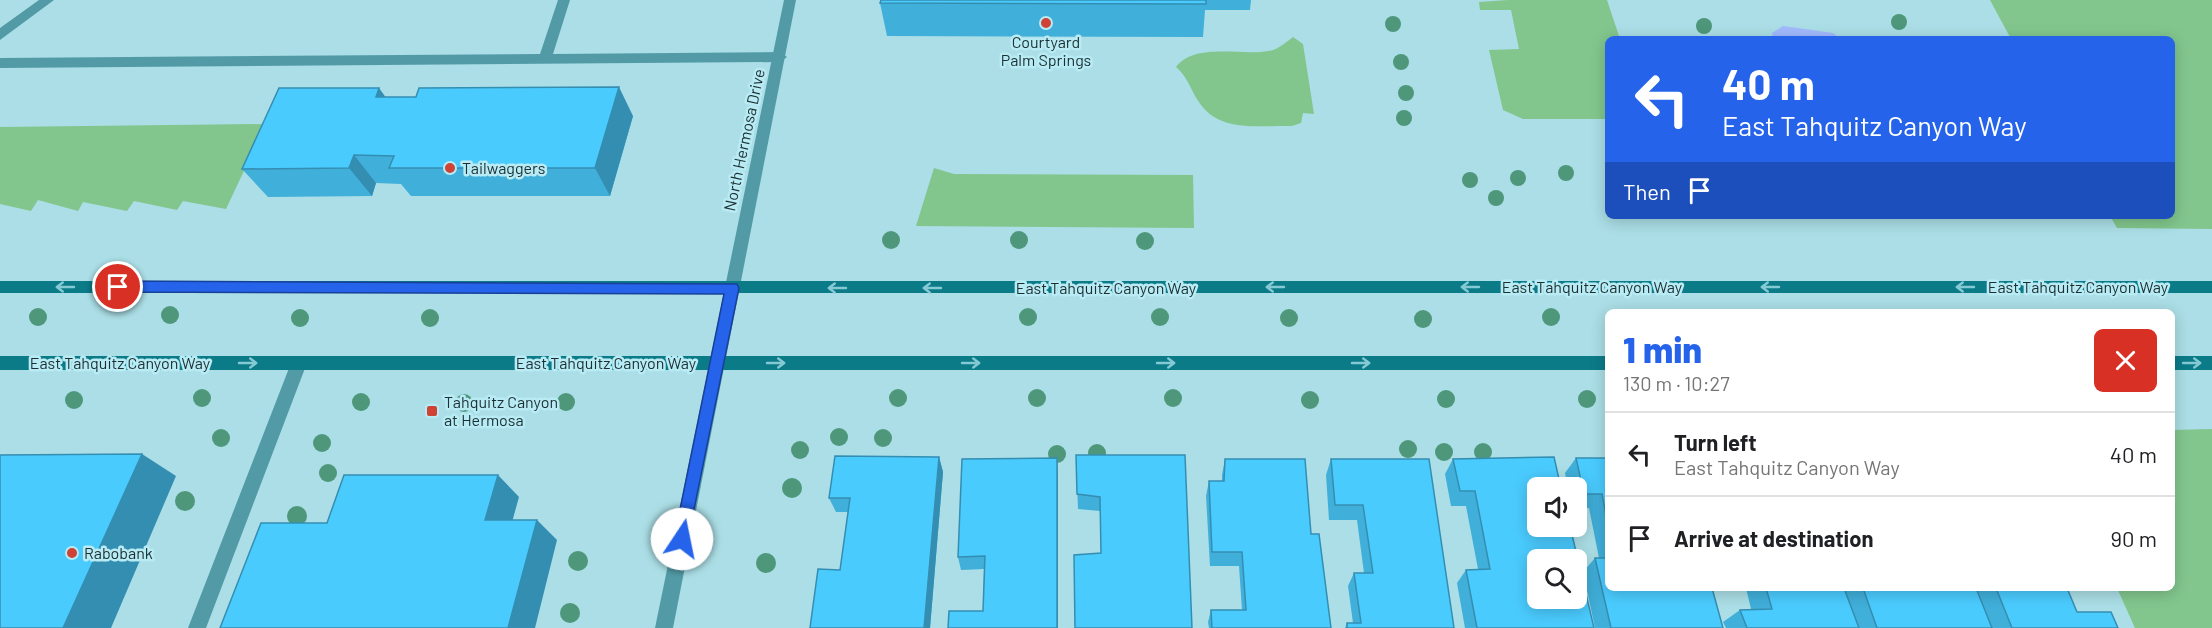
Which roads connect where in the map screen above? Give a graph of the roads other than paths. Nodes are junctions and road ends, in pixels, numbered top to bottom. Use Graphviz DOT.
graph roads {
  1 [pos="48,0"];
  2 [pos="564,0"];
  3 [pos="790,0"];
  4 [pos="0,35"];
  5 [pos="780,57"];
  6 [pos="545,59"];
  7 [pos="0,63"];
  8 [pos="0,287"];
  9 [pos="2212,287"];
  10 [pos="732,288"];
  11 [pos="0,363"];
  12 [pos="299,363"];
  13 [pos="717,363"];
  14 [pos="1605,363"];
  15 [pos="2175,363"];
  16 [pos="2212,363"];
  17 [pos="197,628"];
  18 [pos="664,628"];
  1 -- 4 [label="street"];
  2 -- 6 [label="street"];
  3 -- 5 [label="street, North Hermosa Drive"];
  5 -- 6 [label="street"];
  5 -- 10 [label="street, North Hermosa Drive"];
  6 -- 7 [label="street"];
  10 -- 8 [label="main road, East Tahquitz Canyon Way, one-way"];
  9 -- 10 [label="main road, East Tahquitz Canyon Way, one-way"];
  10 -- 13 [label="street, North Hermosa Drive"];
  11 -- 12 [label="main road, East Tahquitz Canyon Way, one-way"];
  12 -- 13 [label="main road, East Tahquitz Canyon Way"];
  12 -- 17 [label="street"];
  13 -- 14 [label="main road, East Tahquitz Canyon Way, one-way"];
  13 -- 18 [label="street, North Hermosa Drive"];
  15 -- 16 [label="main road, one-way"];
}
